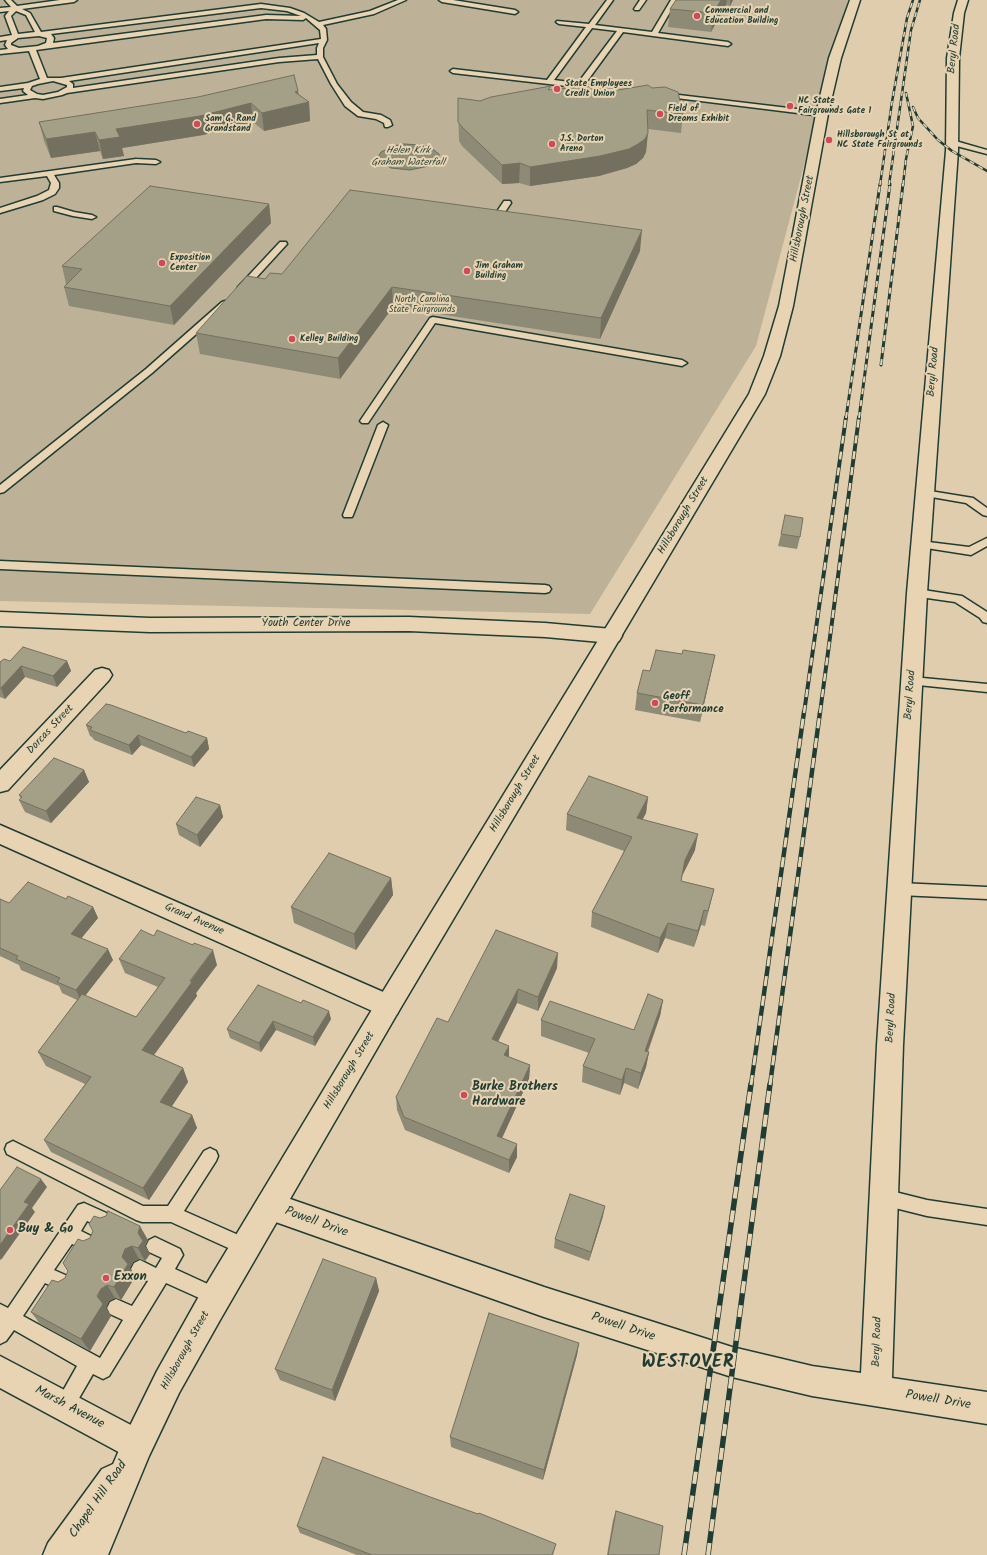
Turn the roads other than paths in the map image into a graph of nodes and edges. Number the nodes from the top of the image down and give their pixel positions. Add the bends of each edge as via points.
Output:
1 (8, 0) edge
2 (35, 0) edge
3 (74, 0) edge
4 (402, 0) edge
5 (442, 0) edge
6 (610, 0) edge
7 (643, 0) edge
8 (674, 0) edge
9 (855, 0) edge
10 (964, 0) edge
11 (15, 8) junction
12 (637, 9) dead end
13 (0, 10) edge
14 (515, 12) dead end
15 (312, 19) junction
16 (559, 22) dead end
17 (319, 24) junction
18 (591, 26) junction
19 (621, 30) junction
20 (39, 34) junction
21 (654, 34) junction
22 (16, 36) junction
23 (0, 39) edge
24 (324, 40) junction
25 (728, 44) dead end
26 (45, 46) junction
27 (16, 49) junction
28 (32, 49) junction
29 (0, 52) edge
30 (320, 57) junction
31 (453, 71) dead end
32 (44, 80) junction
33 (61, 80) junction
34 (549, 82) junction
35 (30, 85) junction
36 (580, 86) junction
37 (0, 89) edge
38 (612, 90) edge
39 (67, 91) junction
40 (651, 94) edge
41 (35, 96) junction
42 (0, 101) edge
43 (822, 114) junction
44 (388, 125) dead end
45 (952, 142) junction
46 (987, 152) edge
47 (156, 162) dead end
48 (50, 172) junction
49 (0, 180) edge
50 (507, 203) dead end
51 (57, 209) dead end
52 (0, 211) edge
53 (498, 216) edge
54 (92, 217) dead end
55 (283, 244) dead end
56 (682, 363) dead end
57 (365, 421) dead end
58 (384, 426) dead end
59 (0, 490) edge
60 (924, 493) junction
61 (987, 514) edge
62 (348, 516) dead end
63 (987, 541) edge
64 (920, 544) junction
65 (0, 564) edge
66 (545, 589) dead end
67 (917, 593) junction
68 (0, 619) edge
69 (987, 619) edge
70 (612, 636) junction
71 (102, 675) dead end
72 (912, 681) junction
73 (987, 688) edge
74 (0, 784) edge
75 (0, 834) edge
76 (899, 888) junction
77 (987, 893) edge
78 (388, 1006) junction
79 (13, 1149) dead end
80 (210, 1156) dead end
81 (884, 1197) junction
82 (270, 1206) junction
83 (172, 1214) junction
84 (987, 1217) edge
85 (107, 1222) edge
86 (69, 1234) junction
87 (91, 1245) edge
88 (155, 1246) dead end
89 (246, 1247) junction
90 (140, 1269) dead end
91 (42, 1273) junction
92 (162, 1276) junction
93 (66, 1284) edge
94 (216, 1296) junction
95 (116, 1308) dead end
96 (5, 1317) edge
97 (136, 1317) junction
98 (0, 1335) edge
99 (90, 1363) junction
100 (0, 1371) edge
101 (876, 1391) junction
102 (64, 1405) junction
103 (987, 1408) edge
104 (137, 1445) junction
105 (60, 1555) edge
106 (91, 1555) edge

1 - 11 lane
2 - 11 lane
3 - 11 lane
4 - 17 lane via 372,13
5 - 14 lane
6 - 18 lane
7 - 12 lane
8 - 21 lane
9 - 43 street, Hillsborough Street via 835,58
10 - 45 street, Beryl Road via 959,13 953,58
11 - 13 lane
11 - 20 lane via 28,14
11 - 22 lane via 8,16
15 - 17 lane
15 - 20 lane via 288,9 261,6
15 - 26 lane via 251,18
16 - 18 lane
17 - 24 lane via 323,29
18 - 19 lane
18 - 34 lane
19 - 21 lane
19 - 36 lane
20 - 22 lane
20 - 26 lane via 51,38
21 - 25 lane
22 - 23 lane
22 - 27 lane via 8,42 11,48
24 - 30 lane via 320,48
24 - 33 lane
26 - 28 lane
27 - 28 lane
27 - 29 lane
28 - 32 lane
30 - 39 lane via 279,60
30 - 44 lane via 345,100 361,114 378,117
31 - 34 lane
32 - 33 lane
32 - 35 lane
33 - 39 lane via 70,84
34 - 36 lane
35 - 37 lane
35 - 41 lane via 26,91
36 - 38 lane
39 - 41 lane via 52,96
40 - 43 lane
41 - 42 lane
43 - 70 street, Hillsborough Street via 786,306 772,356 757,394
45 - 46 lane
45 - 60 street, Beryl Road
47 - 48 lane via 136,160
48 - 49 lane
48 - 52 lane via 55,188 52,192
50 - 53 lane
51 - 54 lane
55 - 59 lane via 238,292 149,370
56 - 57 lane via 433,320
58 - 62 lane
60 - 61 lane via 969,500
60 - 64 street, Beryl Road
63 - 64 lane via 971,550
64 - 67 street, Beryl Road
65 - 66 lane
67 - 69 lane via 958,599
67 - 72 street, Beryl Road
68 - 70 street, Youth Center Drive via 150,625 409,624 545,630
70 - 78 street, Hillsborough Street
71 - 74 street, Dorcas Street
72 - 73 lane
72 - 76 street, Beryl Road
75 - 78 street, Grand Avenue
76 - 77 lane
76 - 81 street, Beryl Road
78 - 82 street, Hillsborough Street
79 - 83 lane via 142,1214
80 - 83 lane
81 - 84 lane via 927,1208
81 - 101 street, Beryl Road
82 - 89 street, Hillsborough Street
82 - 101 street, Powell Drive via 421,1260 732,1362 812,1381
83 - 89 lane
85 - 86 lane via 84,1211
86 - 87 lane
86 - 91 lane
88 - 92 lane via 174,1255
89 - 94 street, Hillsborough Street
90 - 92 lane
91 - 93 lane
91 - 96 lane
92 - 94 lane
92 - 97 lane
94 - 104 street, Hillsborough Street via 168,1382
95 - 97 lane
96 - 98 lane
96 - 99 lane
97 - 99 lane via 103,1370
99 - 102 lane
100 - 102 street, Marsh Avenue
101 - 103 street, Powell Drive
102 - 104 street, Marsh Avenue
104 - 105 street, Chapel Hill Road
104 - 106 street, Hillsborough Street

